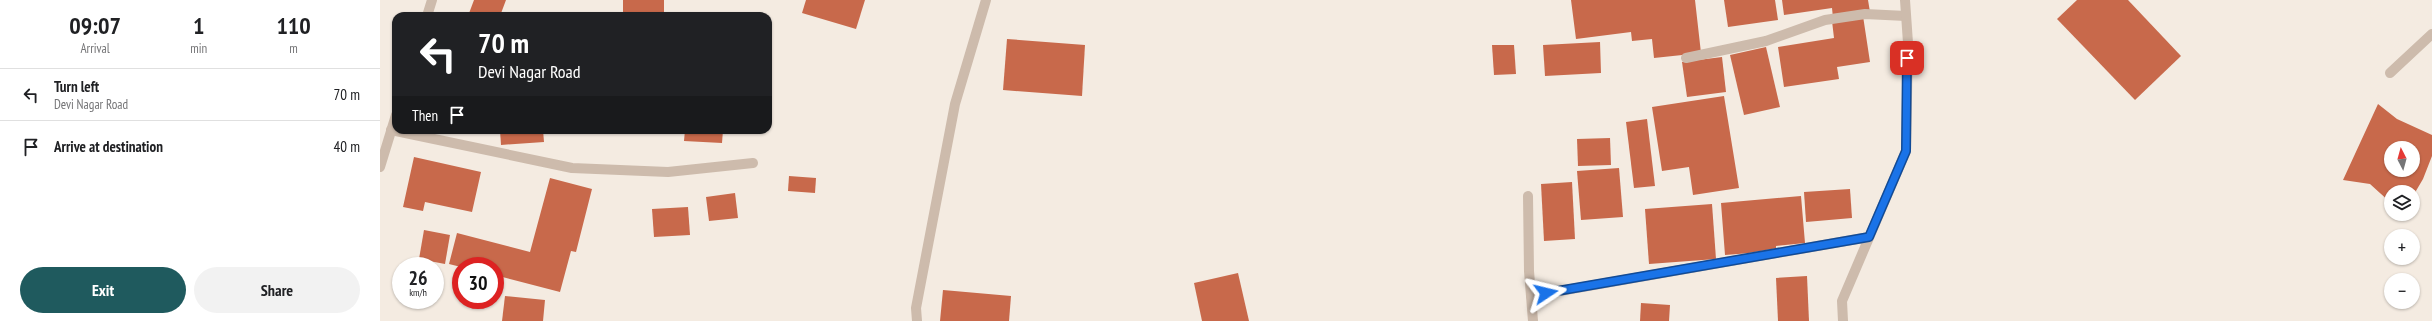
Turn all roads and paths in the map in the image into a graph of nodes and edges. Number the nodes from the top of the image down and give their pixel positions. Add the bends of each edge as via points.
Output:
1 (432, 0) edge
2 (986, 0) edge
3 (1905, 0) edge
4 (428, 12) edge
5 (1906, 16) junction
6 (2432, 34) edge
7 (1686, 58) dead end
8 (2390, 73) dead end
9 (392, 127) edge
10 (391, 130) joint
11 (410, 134) edge
12 (753, 163) dead end
13 (380, 167) edge
14 (1528, 196) dead end
15 (1869, 237) junction
16 (1531, 296) junction
17 (917, 321) edge
18 (1533, 321) edge
19 (1843, 321) edge

1 - 4 street
2 - 17 street via 956,104 916,308
3 - 5 street
5 - 7 street via 1865,14 1824,20 1766,41
5 - 15 street via 1906,151
6 - 8 street
9 - 10 street
10 - 13 street
11 - 12 street via 572,168 668,172
14 - 16 street
15 - 16 street
15 - 19 street via 1842,301
16 - 18 street

